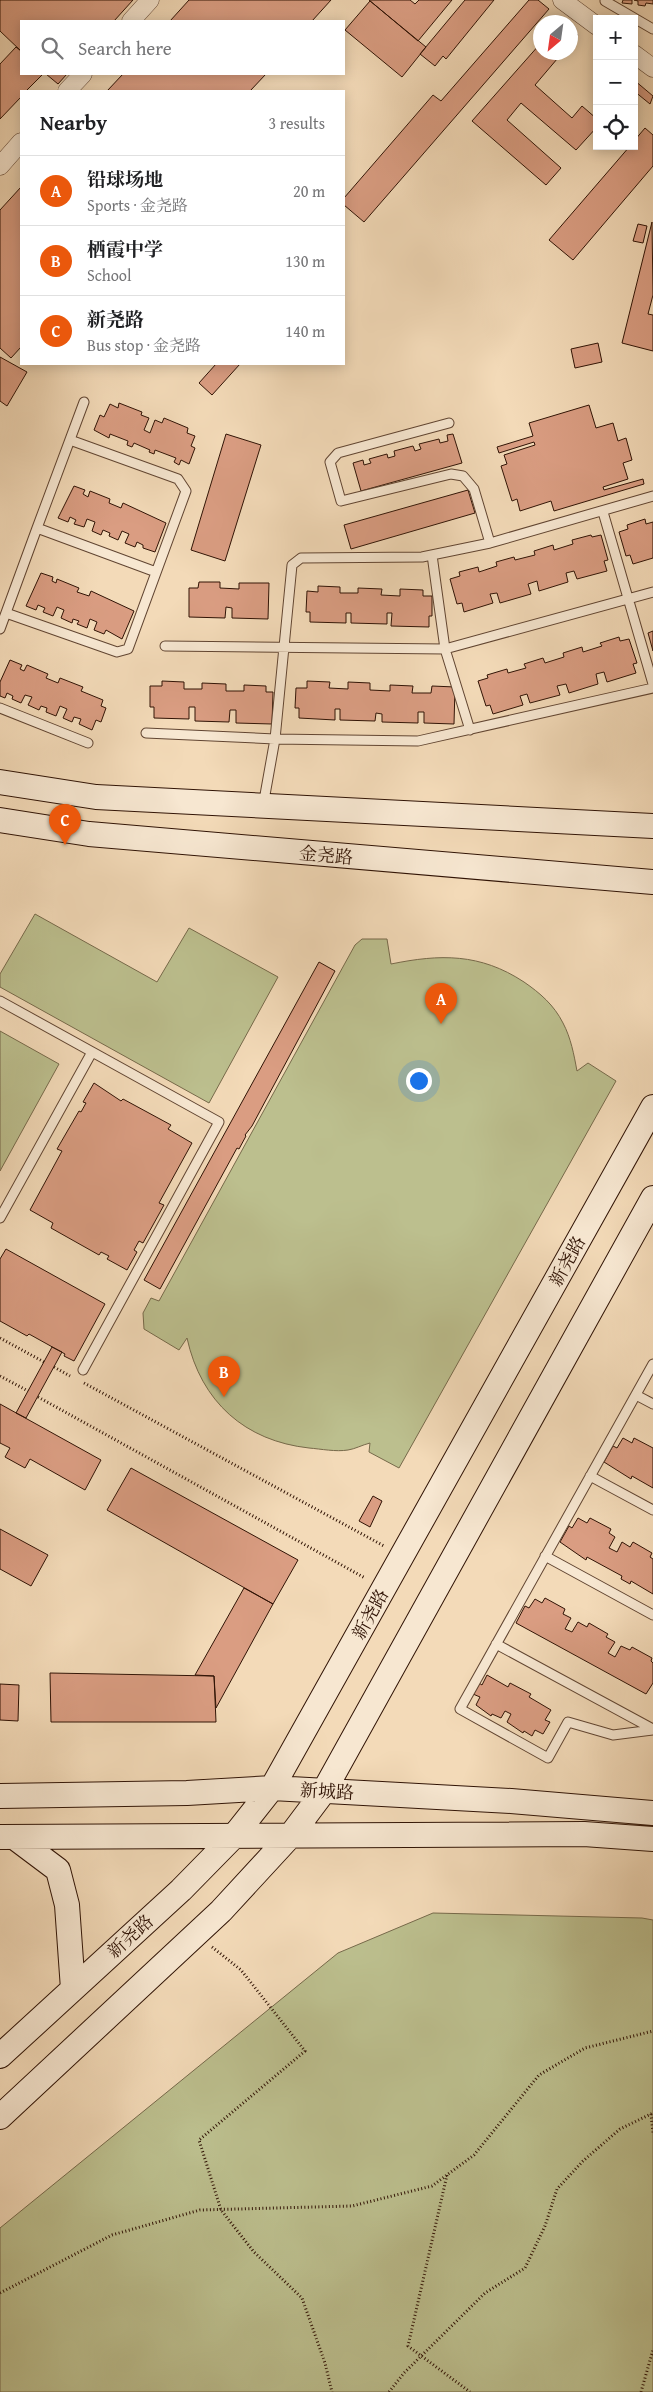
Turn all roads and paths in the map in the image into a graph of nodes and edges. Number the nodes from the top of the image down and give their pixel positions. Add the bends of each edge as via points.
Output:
1 (150, 0) edge
2 (562, 0) edge
3 (605, 1) dead end
4 (132, 20) edge
5 (593, 23) edge
6 (653, 29) edge
7 (638, 57) edge
8 (653, 68) edge
9 (82, 75) edge
10 (69, 90) edge
11 (20, 143) edge
12 (0, 166) edge
13 (84, 402) dead end
14 (449, 423) dead end
15 (70, 440) junction
16 (653, 496) edge
17 (603, 512) junction
18 (37, 528) junction
19 (490, 543) junction
20 (432, 555) junction
21 (156, 572) junction
22 (653, 592) edge
23 (628, 599) junction
24 (6, 613) junction
25 (0, 629) edge
26 (165, 646) dead end
27 (284, 646) junction
28 (445, 649) junction
29 (653, 686) edge
30 (0, 708) edge
31 (470, 730) junction
32 (146, 733) dead end
33 (275, 739) junction
34 (88, 743) dead end
35 (0, 782) edge
36 (263, 806) junction
37 (0, 820) edge
38 (653, 826) edge
39 (653, 882) edge
40 (0, 1001) edge
41 (92, 1052) junction
42 (653, 1107) edge
43 (653, 1198) edge
44 (0, 1218) edge
45 (0, 1338) edge
46 (44, 1362) dead end
47 (653, 1364) edge
48 (54, 1367) dead end
49 (83, 1370) dead end
50 (0, 1376) edge
51 (72, 1376) dead end
52 (80, 1381) dead end
53 (28, 1391) dead end
54 (636, 1395) junction
55 (38, 1397) dead end
56 (653, 1404) edge
57 (590, 1476) junction
58 (653, 1510) edge
59 (403, 1556) junction
60 (545, 1556) junction
61 (384, 1588) junction
62 (653, 1615) edge
63 (496, 1644) junction
64 (653, 1730) edge
65 (272, 1788) junction
66 (324, 1791) junction
67 (0, 1796) edge
68 (653, 1813) edge
69 (234, 1836) junction
70 (291, 1836) junction
71 (7, 1837) edge
72 (653, 1839) edge
73 (196, 1934) junction
74 (73, 1989) junction
75 (653, 2031) edge
76 (0, 2056) edge
77 (652, 2114) edge
78 (0, 2117) edge
79 (653, 2133) edge
80 (448, 2174) junction
81 (221, 2210) junction
82 (0, 2293) edge
83 (653, 2350) edge
84 (422, 2355) junction
85 (332, 2392) edge
86 (389, 2392) edge
87 (470, 2392) edge
88 (641, 2392) edge

1 - 4 street
2 - 5 street
3 - 6 lane
7 - 8 street
9 - 10 street
11 - 12 street
13 - 15 lane
14 - 19 lane via 338,453 330,462 341,500 451,474 463,476 474,489
15 - 18 lane
15 - 21 lane via 178,479 186,491
16 - 17 lane
17 - 19 lane
17 - 23 lane
18 - 21 lane
18 - 24 lane
19 - 20 lane
20 - 27 lane via 301,558 292,565
20 - 28 lane
21 - 24 lane via 128,649 118,652
22 - 23 lane
23 - 28 lane
23 - 29 lane
24 - 25 lane
26 - 27 lane
27 - 28 lane
27 - 33 lane
28 - 31 lane
29 - 31 lane
30 - 34 lane
31 - 33 lane via 418,741
32 - 33 lane
33 - 36 lane
35 - 36 main road via 96,798
36 - 38 main road
37 - 39 main road, 金尧路 via 89,834
40 - 41 lane
41 - 44 lane
41 - 49 lane via 219,1122
42 - 59 main road, 新尧路
43 - 66 main road
45 - 46 path
47 - 54 lane
48 - 51 path
50 - 53 path
52 - 59 path
54 - 56 lane
54 - 57 lane
55 - 61 path
57 - 58 lane
57 - 60 lane
59 - 61 main road, 新尧路
60 - 62 lane
60 - 63 lane
61 - 65 main road, 新尧路
63 - 64 lane
63 - 64 lane via 460,1709 548,1758 568,1722 613,1734
65 - 66 main road, 新城路
65 - 67 main road, 新城路
65 - 69 main road, 新尧路
66 - 68 main road, 新城路
66 - 70 main road
69 - 70 main road
69 - 71 main road
69 - 74 main road, 新尧路 via 181,1890
70 - 72 main road via 584,1834
70 - 73 main road
71 - 74 main road via 58,1870 67,1905
73 - 78 main road
73 - 81 path via 241,1970 305,2051 199,2140
74 - 76 main road, 新尧路
75 - 80 path via 585,2048 539,2076 474,2155
77 - 79 path
77 - 84 path via 620,2129 583,2161 558,2189 525,2268 485,2294
80 - 81 path via 432,2186 352,2206
80 - 84 path via 408,2346
81 - 82 path via 200,2210 112,2235
81 - 85 path via 254,2252 302,2298
83 - 88 path
84 - 86 path
84 - 87 path

